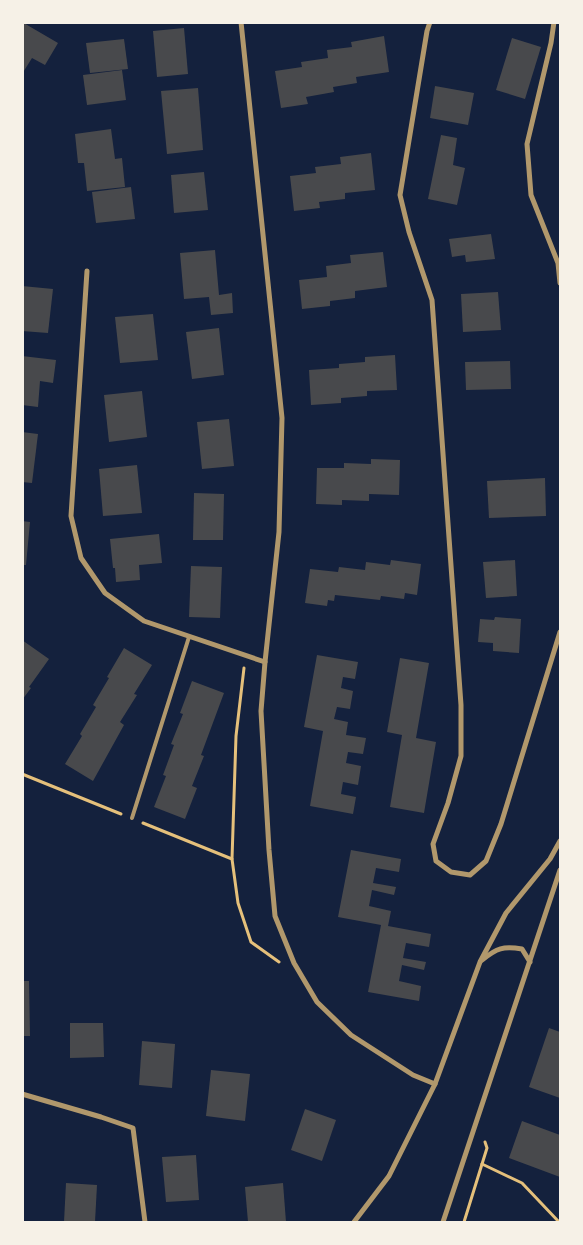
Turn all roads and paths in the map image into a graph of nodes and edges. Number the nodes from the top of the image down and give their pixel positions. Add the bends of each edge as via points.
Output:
1 (241, 22) edge
2 (430, 22) edge
3 (554, 22) edge
4 (87, 271) dead end
5 (560, 283) edge
6 (560, 632) edge
7 (189, 636) junction
8 (246, 656) junction
9 (264, 662) junction
10 (22, 774) edge
11 (132, 818) junction
12 (560, 841) edge
13 (232, 859) junction
14 (560, 870) edge
15 (480, 962) junction
16 (530, 962) junction
17 (281, 964) dead end
18 (435, 1084) junction
19 (22, 1094) edge
20 (477, 1121) junction
21 (482, 1164) junction
22 (145, 1222) edge
23 (354, 1222) edge
24 (443, 1222) edge
25 (464, 1222) edge
26 (560, 1222) edge

1 - 9 street via 282,418 279,532
2 - 6 street via 400,195 432,300 461,705 461,756 433,844 436,861 451,872 470,875 486,861 494,845
3 - 5 street via 527,144 531,195 558,263
4 - 7 street via 71,516 81,558 105,593 144,621
7 - 8 street
7 - 11 lane
8 - 9 street
8 - 13 path via 236,736
9 - 18 street via 261,711 275,916 294,963 316,1002 351,1035 414,1075
10 - 11 path
11 - 13 path
12 - 15 street via 550,859 506,913
13 - 17 path via 238,904 251,942
14 - 16 street
15 - 16 street via 493,951 506,946 522,949
15 - 18 street
16 - 20 street
18 - 23 street via 389,1176
19 - 22 street via 133,1128
20 - 21 path via 487,1148
20 - 24 street
21 - 25 path
21 - 26 path via 522,1183

